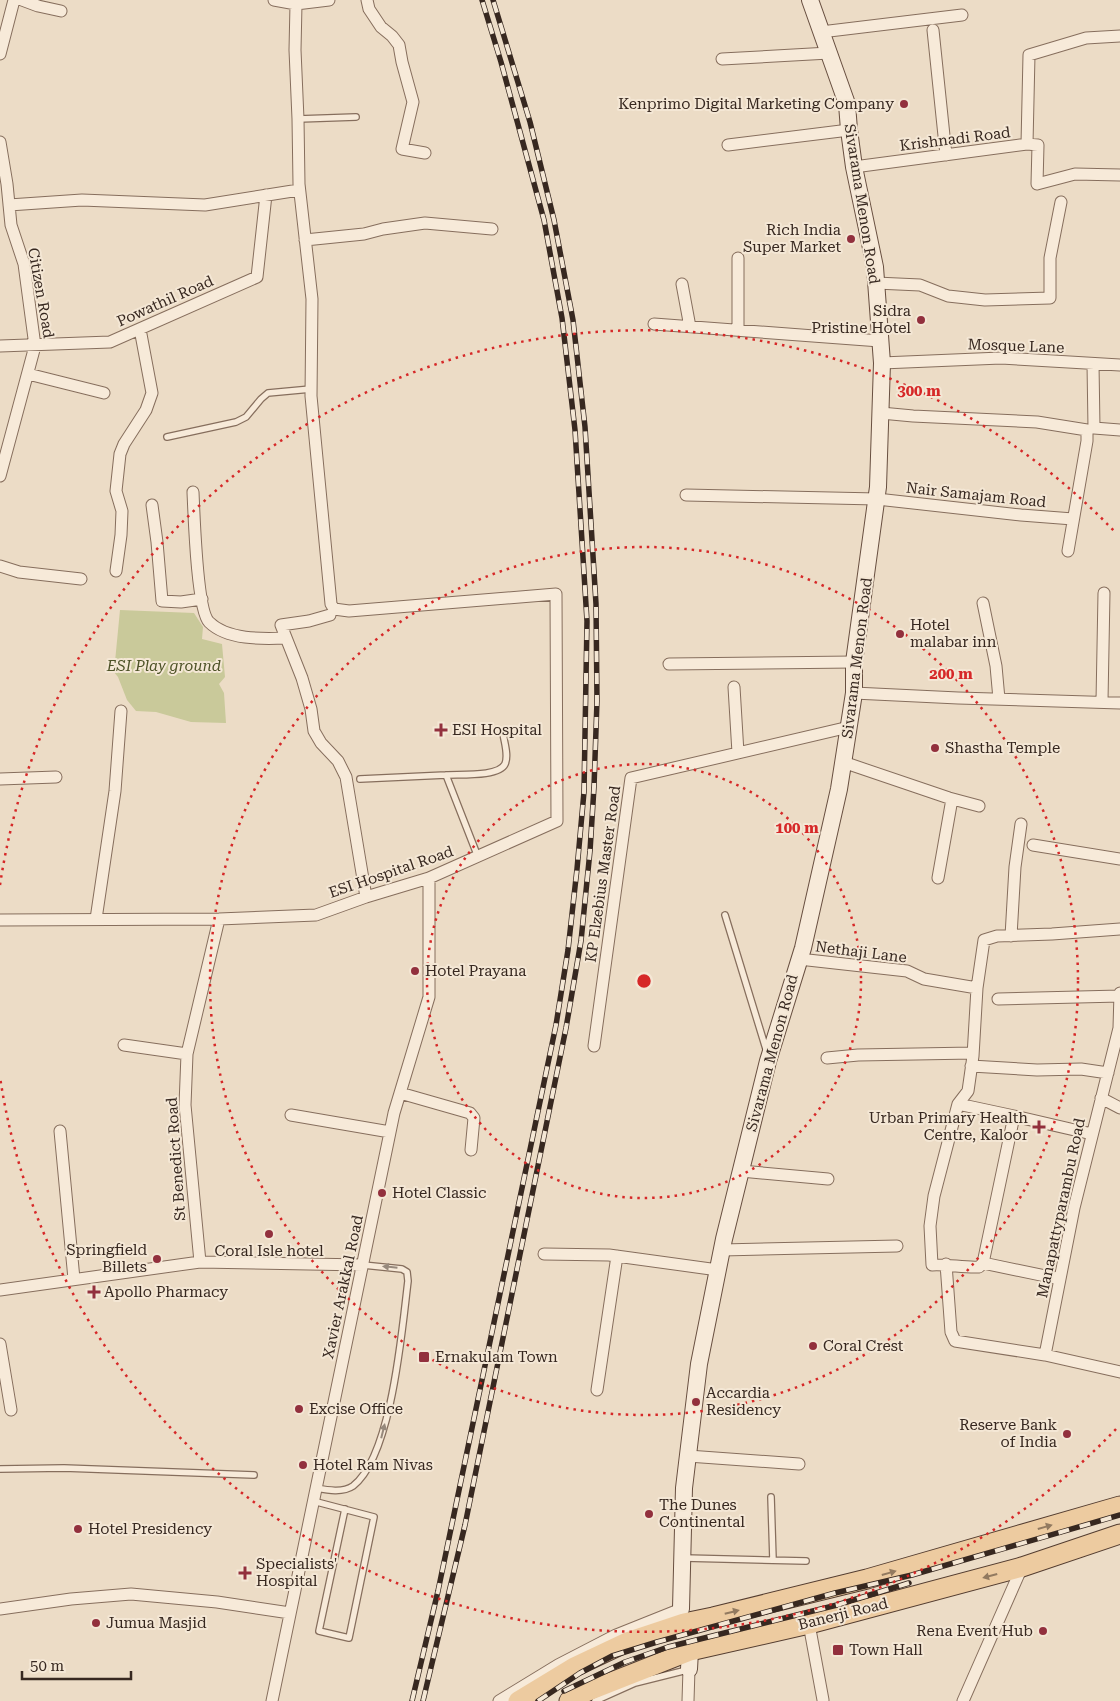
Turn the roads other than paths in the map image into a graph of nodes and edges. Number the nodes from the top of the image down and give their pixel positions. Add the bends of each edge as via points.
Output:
1 (14, 0) edge
2 (22, 0) edge
3 (329, 0) edge
4 (367, 0) edge
5 (810, 0) edge
6 (285, 1) edge
7 (61, 11) dead end
8 (962, 15) dead end
9 (933, 30) dead end
10 (822, 32) junction
11 (1120, 36) edge
12 (829, 53) junction
13 (0, 54) edge
14 (722, 59) dead end
15 (356, 117) dead end
16 (298, 119) junction
17 (849, 130) junction
18 (0, 142) edge
19 (1027, 144) junction
20 (728, 145) dead end
21 (425, 153) dead end
22 (946, 155) junction
23 (854, 167) junction
24 (1120, 175) edge
25 (299, 190) junction
26 (266, 195) junction
27 (1061, 202) dead end
28 (9, 205) junction
29 (6, 225) edge
30 (492, 229) dead end
31 (306, 240) junction
32 (738, 258) dead end
33 (876, 283) junction
34 (682, 284) dead end
35 (654, 324) dead end
36 (690, 327) junction
37 (140, 329) junction
38 (738, 330) junction
39 (880, 341) junction
40 (0, 346) edge
41 (35, 346) junction
42 (882, 363) junction
43 (1093, 364) junction
44 (1120, 365) edge
45 (28, 374) junction
46 (311, 389) junction
47 (104, 393) dead end
48 (881, 413) junction
49 (1120, 430) edge
50 (167, 438) dead end
51 (0, 476) edge
52 (193, 492) dead end
53 (686, 495) dead end
54 (877, 499) junction
55 (152, 505) dead end
56 (1073, 519) junction
57 (1068, 551) dead end
58 (0, 566) edge
59 (116, 570) dead end
60 (81, 578) dead end
61 (1104, 593) dead end
62 (202, 600) junction
63 (983, 603) dead end
64 (330, 615) dead end
65 (286, 638) junction
66 (854, 662) junction
67 (669, 664) dead end
68 (734, 687) dead end
69 (854, 693) junction
70 (999, 699) junction
71 (1102, 701) junction
72 (1120, 703) edge
73 (121, 711) dead end
74 (849, 727) junction
75 (503, 733) dead end
76 (738, 753) junction
77 (843, 762) junction
78 (446, 775) junction
79 (56, 777) dead end
80 (0, 779) edge
81 (360, 779) dead end
82 (952, 799) junction
83 (979, 806) dead end
84 (1021, 824) dead end
85 (1033, 845) dead end
86 (478, 857) junction
87 (1120, 859) edge
88 (429, 878) junction
89 (938, 878) dead end
90 (366, 897) junction
91 (725, 915) dead end
92 (96, 919) junction
93 (219, 919) junction
94 (0, 920) edge
95 (1120, 929) edge
96 (1012, 936) junction
97 (799, 959) junction
98 (977, 988) junction
99 (1120, 994) edge
100 (998, 999) dead end
101 (124, 1045) dead end
102 (594, 1046) dead end
103 (973, 1053) junction
104 (187, 1054) junction
105 (769, 1058) junction
106 (827, 1058) dead end
107 (972, 1066) junction
108 (1108, 1073) junction
109 (400, 1093) junction
110 (1101, 1098) junction
111 (958, 1104) junction
112 (1120, 1108) edge
113 (292, 1115) dead end
114 (1014, 1116) junction
115 (60, 1131) dead end
116 (390, 1132) junction
117 (1092, 1134) junction
118 (471, 1150) dead end
119 (741, 1171) junction
120 (828, 1180) dead end
121 (897, 1246) dead end
122 (722, 1250) junction
123 (544, 1254) dead end
124 (617, 1256) junction
125 (200, 1262) junction
126 (983, 1263) junction
127 (946, 1264) junction
128 (363, 1265) junction
129 (718, 1270) junction
130 (74, 1279) junction
131 (1060, 1279) junction
132 (0, 1290) edge
133 (0, 1344) edge
134 (1045, 1355) junction
135 (1120, 1372) edge
136 (596, 1390) dead end
137 (11, 1410) dead end
138 (688, 1456) junction
139 (799, 1464) dead end
140 (0, 1469) edge
141 (254, 1474) dead end
142 (316, 1488) junction
143 (771, 1498) dead end
144 (313, 1501) junction
145 (1120, 1506) edge
146 (346, 1509) junction
147 (1120, 1534) edge
148 (682, 1558) junction
149 (773, 1560) junction
150 (806, 1561) dead end
151 (1022, 1568) junction
152 (0, 1609) edge
153 (290, 1613) junction
154 (682, 1616) junction
155 (808, 1624) junction
156 (689, 1660) junction
157 (823, 1700) dead end
158 (966, 1700) edge
159 (272, 1701) edge
160 (499, 1701) edge
161 (518, 1701) edge
162 (569, 1701) edge
163 (595, 1701) edge
164 (688, 1701) edge

1 - 13 street
2 - 7 street
3 - 6 street
4 - 21 street via 380,27 399,45 413,102 402,149
5 - 10 street, Sivarama Menon Road
6 - 16 street via 295,50
8 - 10 street
9 - 22 street
10 - 12 street, Sivarama Menon Road
11 - 19 street, Krishnadi Road via 1086,38 1029,55
12 - 14 street
12 - 17 street, Sivarama Menon Road via 847,104
15 - 16 lane
16 - 25 street
17 - 20 street
17 - 23 street, Sivarama Menon Road
18 - 28 street, Citizen Road
19 - 22 street, Krishnadi Road
19 - 24 street via 1038,145 1037,184 1075,174
22 - 23 street, Krishnadi Road
23 - 33 street, Sivarama Menon Road
25 - 26 street
25 - 31 street
26 - 28 street via 206,206 82,200
26 - 37 street, Powathil Road via 258,277
27 - 33 street via 1050,258 1050,298 985,300 948,296 920,285
28 - 29 street, Citizen Road
29 - 41 street, Citizen Road via 24,264
30 - 31 street via 426,223
31 - 46 street via 312,299
32 - 38 street
33 - 39 street, Sivarama Menon Road
34 - 36 street
35 - 36 street
36 - 38 street
37 - 41 street, Powathil Road via 110,342
37 - 59 street via 152,393 146,410 120,454 116,491 122,511
38 - 39 street
39 - 42 street, Sivarama Menon Road
40 - 41 street, Powathil Road
41 - 45 street, Citizen Road
42 - 43 street, Mosque Lane via 1002,358
42 - 48 street, Sivarama Menon Road
43 - 44 street, Mosque Lane
43 - 49 street via 1094,428
45 - 47 street
45 - 51 street, Citizen Road
46 - 50 lane via 268,394 246,417 236,422
46 - 86 street, ESI Hospital Road via 334,609 349,611 556,594 556,821
48 - 54 street, Sivarama Menon Road
48 - 56 street via 1037,422 1087,430
52 - 62 street
53 - 54 street
54 - 56 street, Nair Samajam Road
54 - 66 street, Sivarama Menon Road
55 - 62 street via 162,601
56 - 57 street
58 - 60 street via 19,572
61 - 71 street
62 - 65 street via 207,620 218,630 249,637
63 - 70 street
64 - 65 street via 281,625
65 - 90 street via 302,678 314,731 338,761 346,777
66 - 67 street
66 - 69 street, Sivarama Menon Road
68 - 76 street
69 - 70 street
69 - 74 street, Sivarama Menon Road
70 - 71 street
71 - 72 street
73 - 92 street via 115,791
74 - 76 street, KP Elzebius Master Road
74 - 77 street, Sivarama Menon Road
75 - 78 lane via 506,758 501,769
76 - 102 street, KP Elzebius Master Road via 631,778
77 - 82 street
77 - 97 street, Sivarama Menon Road
78 - 81 lane
78 - 86 lane
79 - 80 street
82 - 83 street
82 - 89 street
84 - 96 street
85 - 87 street
86 - 88 street, ESI Hospital Road
88 - 90 street, ESI Hospital Road
88 - 109 street, Xavier Arakkal Road via 429,997
90 - 93 street, ESI Hospital Road via 316,915
91 - 105 lane
92 - 93 street, ESI Hospital Road
92 - 94 street, ESI Hospital Road
93 - 104 street, St Benedict Road
95 - 96 street
96 - 98 street via 984,940
97 - 98 street, Nethaji Lane via 907,971 924,979
97 - 105 street, Sivarama Menon Road
98 - 103 street
99 - 100 street
99 - 108 street, Manapattyparambu Road via 1119,1028
101 - 104 street
103 - 106 street
103 - 107 street
104 - 125 street, St Benedict Road via 186,1105
105 - 119 street, Sivarama Menon Road
107 - 108 street via 1081,1069
107 - 111 street via 968,1090
108 - 110 street, Manapattyparambu Road
109 - 116 street, Xavier Arakkal Road
109 - 118 street via 470,1113 474,1118
110 - 112 street
110 - 117 street, Manapattyparambu Road
111 - 114 street
111 - 127 street via 934,1196 930,1226 932,1265
113 - 116 street
114 - 117 street
114 - 126 street
115 - 130 street
116 - 128 street, Xavier Arakkal Road
117 - 131 street, Manapattyparambu Road
119 - 120 street
119 - 122 street, Sivarama Menon Road
121 - 122 street
122 - 129 street, Sivarama Menon Road
123 - 124 street
124 - 129 street
124 - 136 street
125 - 128 street
125 - 130 street
126 - 127 street via 973,1268
126 - 131 street
127 - 134 street via 951,1332 956,1341
128 - 142 street, Xavier Arakkal Road
142 -> 128 lane via 334,1491 352,1487 365,1474 381,1440 397,1374 407,1272 402,1268
129 - 138 street, Sivarama Menon Road via 699,1364
130 - 132 street
131 - 134 street, Manapattyparambu Road
133 - 137 street
134 - 135 street
138 - 139 street
138 - 148 street, Sivarama Menon Road
140 - 141 lane
142 - 144 street, Xavier Arakkal Road
143 - 149 lane
144 - 146 lane
144 - 153 street, Xavier Arakkal Road
154 -> 145 main road, Banerji Road via 713,1617 867,1579
146 - 146 lane via 319,1631 349,1638 374,1516
147 - 151 main road, Banerji Road
148 - 149 lane
148 - 154 street, Sivarama Menon Road
149 - 150 lane
151 -> 155 main road, Banerji Road
151 - 158 street
152 - 153 street via 131,1594
153 - 159 street, Xavier Arakkal Road
154 - 160 street, Banerji Road via 616,1635
154 - 161 main road, Banerji Road via 574,1667
155 - 156 main road, Banerji Road
155 - 157 street
156 - 162 main road, Banerji Road via 586,1692
156 - 163 lane
156 - 164 street

